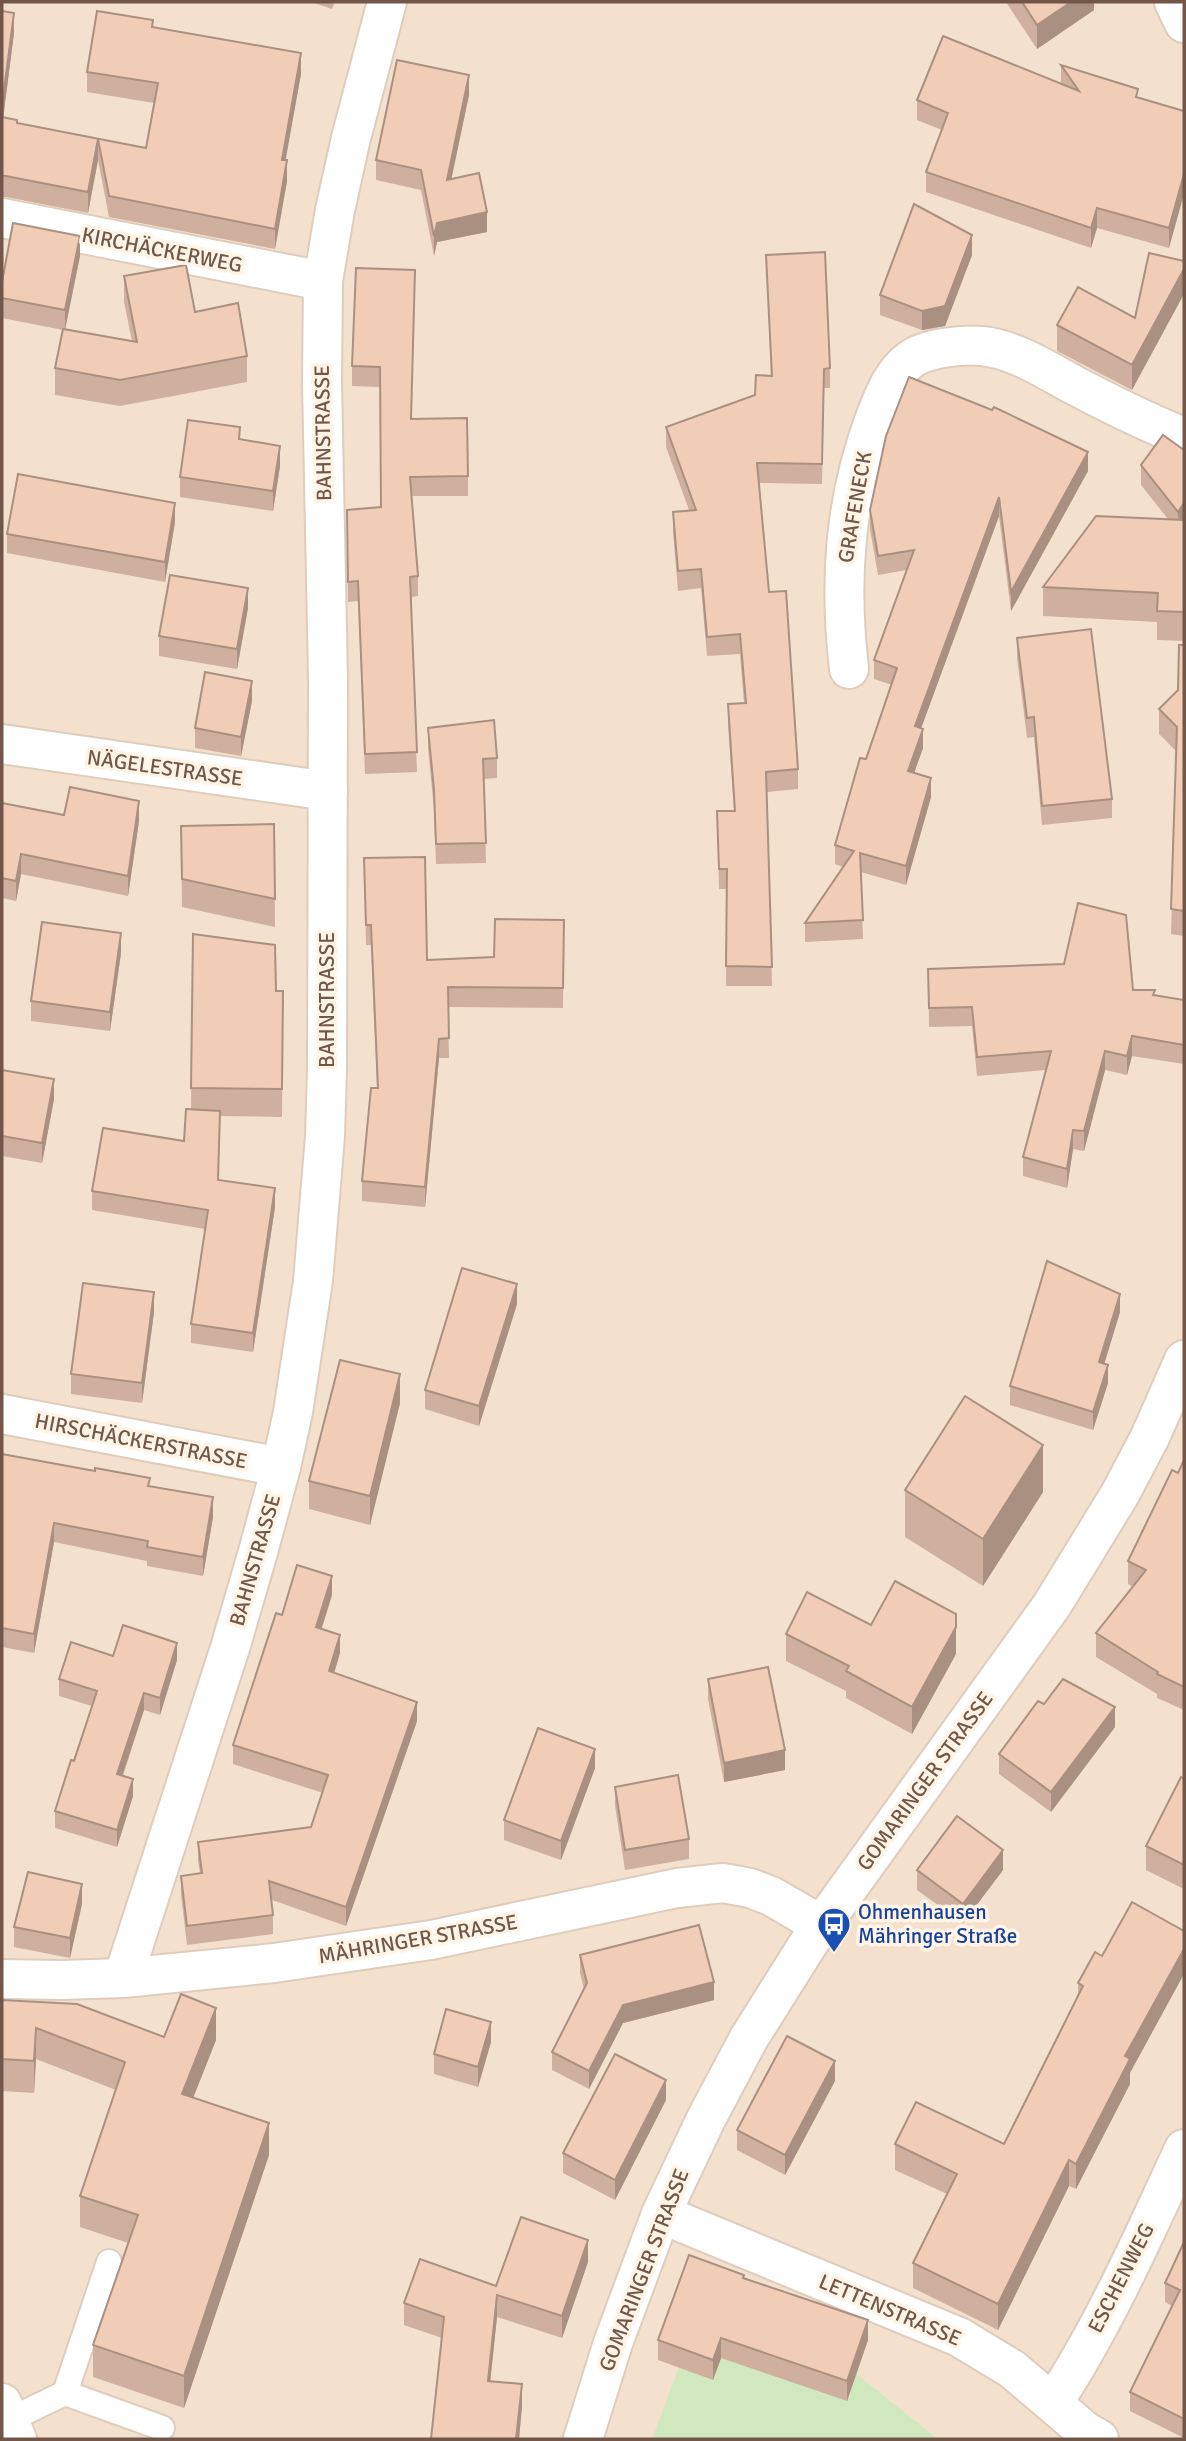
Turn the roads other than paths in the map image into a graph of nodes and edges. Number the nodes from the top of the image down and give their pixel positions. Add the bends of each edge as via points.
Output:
1 (387, 2) edge
2 (1174, 2) edge
3 (1184, 23) edge
4 (2, 218) edge
5 (323, 281) junction
6 (1184, 437) edge
7 (849, 669) dead end
8 (2, 744) edge
9 (328, 791) junction
10 (1184, 1360) edge
11 (2, 1414) edge
12 (281, 1467) junction
13 (821, 1925) junction
14 (122, 1978) junction
15 (2, 1979) edge
16 (1184, 2149) edge
17 (661, 2214) junction
18 (109, 2262) dead end
19 (65, 2393) junction
20 (1053, 2403) junction
21 (9, 2421) edge
22 (163, 2428) dead end
23 (583, 2439) edge
24 (1099, 2439) edge

1 - 5 street, BAHNSTRASSE via 351,138
2 - 3 street
4 - 5 street, KIRCHÄCKERWEG
5 - 9 street, BAHNSTRASSE
6 - 7 street, GRAFENECK via 1001,350 964,345 911,359 892,379 882,401 852,495 843,575
8 - 9 street, NÄGELESTRASSE
9 - 12 street, BAHNSTRASSE via 325,1136 313,1281
10 - 13 street, GOMARINGER STRASSE via 1150,1437 1065,1584
11 - 12 street, HIRSCHÄCKERSTRASSE
12 - 14 street, BAHNSTRASSE via 230,1648
13 - 14 street, MÄHRINGER STRASSE via 771,1896 723,1883 677,1888 419,1942
13 - 17 street, GOMARINGER STRASSE via 748,2038
14 - 15 street, MÄHRINGER STRASSE
16 - 20 street, ESCHENWEG via 1118,2286
17 - 20 street, LETTENSTRASSE via 959,2337 1012,2369
17 - 23 street, GOMARINGER STRASSE
18 - 19 lane
19 - 21 lane
19 - 22 lane
20 - 24 street, LETTENSTRASSE

